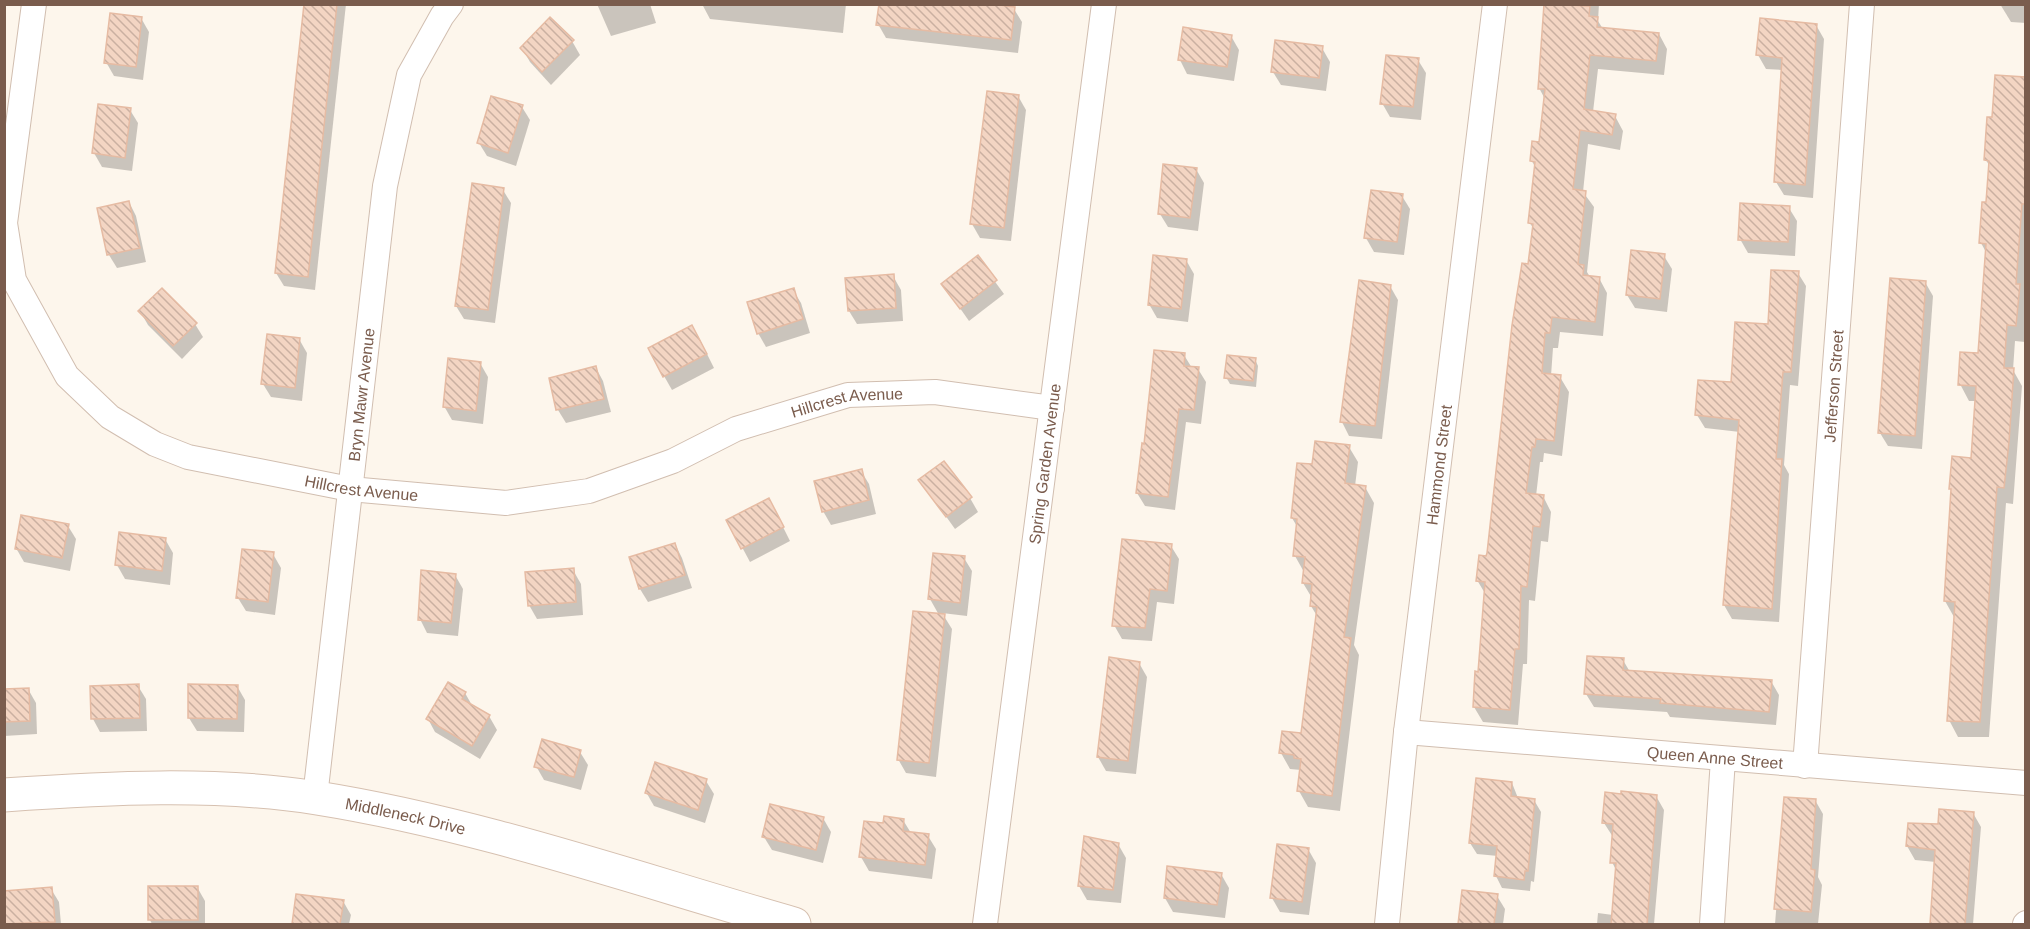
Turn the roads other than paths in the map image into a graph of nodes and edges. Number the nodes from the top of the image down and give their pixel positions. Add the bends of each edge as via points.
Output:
1 (34, 4) edge
2 (451, 4) edge
3 (1104, 4) edge
4 (1495, 4) edge
5 (1862, 4) edge
6 (1052, 408) junction
7 (350, 489) junction
8 (1406, 732) junction
9 (1723, 759) junction
10 (1805, 766) junction
11 (2025, 783) edge
12 (4, 795) edge
13 (315, 797) junction
14 (794, 924) edge
15 (985, 924) edge
16 (1387, 924) edge
17 (1712, 924) edge

1 - 7 street, Hillcrest Avenue via 5,223 14,280 67,376 110,417 156,444 188,457
2 - 7 street, Bryn Mawr Avenue via 409,75 386,186
3 - 6 street, Spring Garden Avenue
4 - 8 street, Hammond Street
5 - 10 street, Jefferson Street
6 - 7 street, Hillcrest Avenue via 935,392 848,395 736,429 673,461 589,491 555,498 506,503
6 - 15 street, Spring Garden Avenue
7 - 13 street, Bryn Mawr Avenue
8 - 9 street, Queen Anne Street
8 - 16 street, Hammond Street
9 - 10 street, Queen Anne Street
9 - 17 street
10 - 11 street, Queen Anne Street
12 - 13 street, Middleneck Drive via 140,788
13 - 14 street, Middleneck Drive via 474,831

